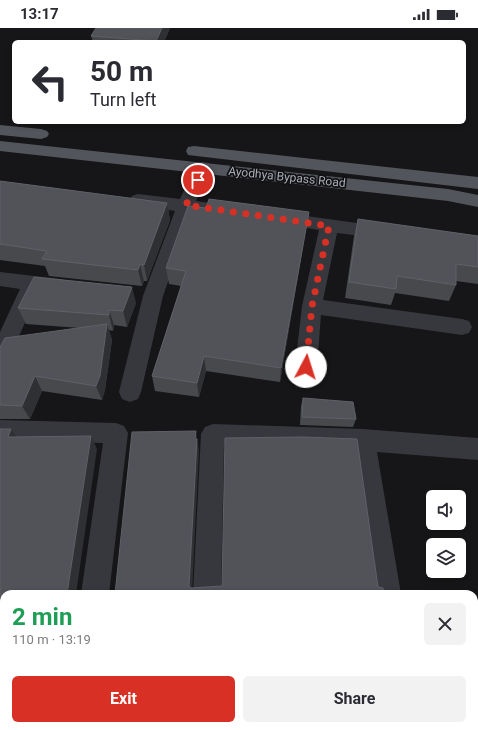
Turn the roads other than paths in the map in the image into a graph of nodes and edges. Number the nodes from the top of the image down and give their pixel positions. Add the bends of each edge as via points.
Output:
1 (0, 130) edge
2 (58, 136) dead end
3 (0, 146) edge
4 (175, 149) dead end
5 (203, 167) junction
6 (478, 183) edge
7 (124, 199) edge
8 (478, 201) edge
9 (186, 205) junction
10 (329, 226) junction
11 (400, 235) edge
12 (0, 279) edge
13 (33, 283) junction
14 (78, 288) edge
15 (312, 306) junction
16 (462, 327) dead end
17 (1, 349) edge
18 (306, 367) dead end
19 (130, 392) dead end
20 (0, 430) edge
21 (362, 440) junction
22 (478, 449) edge
23 (96, 590) edge
24 (207, 590) edge
25 (387, 590) edge

1 - 2 main road
3 - 5 main road, Ayodhya Bypass Road
4 - 6 main road, Ayodhya Bypass Road
5 - 8 main road, Ayodhya Bypass Road via 448,195
5 - 9 street
7 - 9 street
9 - 10 street
9 - 19 street via 146,296
10 - 11 street
10 - 15 street
12 - 13 street
13 - 14 street
13 - 17 street
15 - 16 street
15 - 18 street
20 - 23 street via 116,433
21 - 22 street
21 - 24 street via 213,434
21 - 25 street

